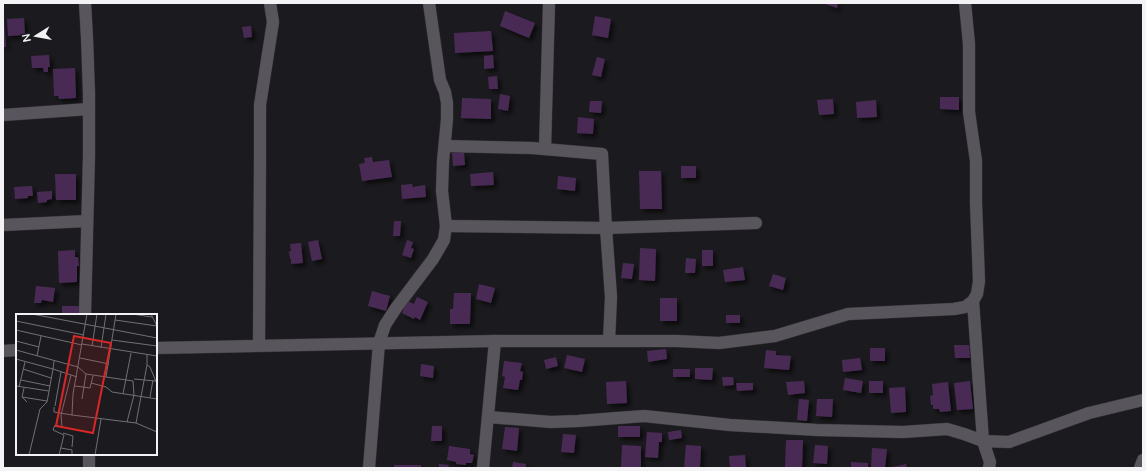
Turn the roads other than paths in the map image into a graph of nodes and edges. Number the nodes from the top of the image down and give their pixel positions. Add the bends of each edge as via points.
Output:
1 (84, 3) edge
2 (270, 3) edge
3 (429, 3) edge
4 (549, 3) edge
5 (965, 3) edge
6 (89, 109) junction
7 (3, 115) edge
8 (445, 146) junction
9 (545, 149) junction
10 (87, 220) junction
11 (756, 223) dead end
12 (3, 225) edge
13 (446, 226) junction
14 (606, 228) junction
15 (972, 301) junction
16 (85, 314) edge
17 (496, 341) junction
18 (609, 341) junction
19 (380, 343) junction
20 (259, 345) junction
21 (157, 348) edge
22 (16, 350) edge
23 (3, 351) edge
24 (1143, 400) edge
25 (488, 418) junction
26 (982, 441) junction
27 (89, 455) edge
28 (1143, 460) edge
29 (89, 468) edge
30 (369, 468) edge
31 (484, 468) edge
32 (989, 468) edge
33 (1140, 468) edge

1 - 6 street
2 - 20 street via 273,22 260,105
3 - 8 street via 440,80 447,103
4 - 9 street
5 - 15 street via 969,44 969,112 976,161 978,281 977,294
6 - 7 street
6 - 10 street
8 - 9 street
8 - 13 street via 442,191
9 - 14 street via 602,154
10 - 12 street
10 - 16 street
11 - 14 street
13 - 14 street
13 - 19 street via 444,240 385,325
14 - 18 street via 611,296
15 - 18 street via 954,309 848,314 775,336 719,343
15 - 26 street
17 - 18 street
17 - 19 street
17 - 25 street
19 - 20 street
19 - 30 street
20 - 21 street
22 - 23 street
24 - 26 street via 1089,413 1009,442
25 - 26 street via 551,422 644,416 730,425 818,430 904,432 948,429
25 - 31 street
26 - 32 street via 990,462
27 - 29 street
28 - 33 street

